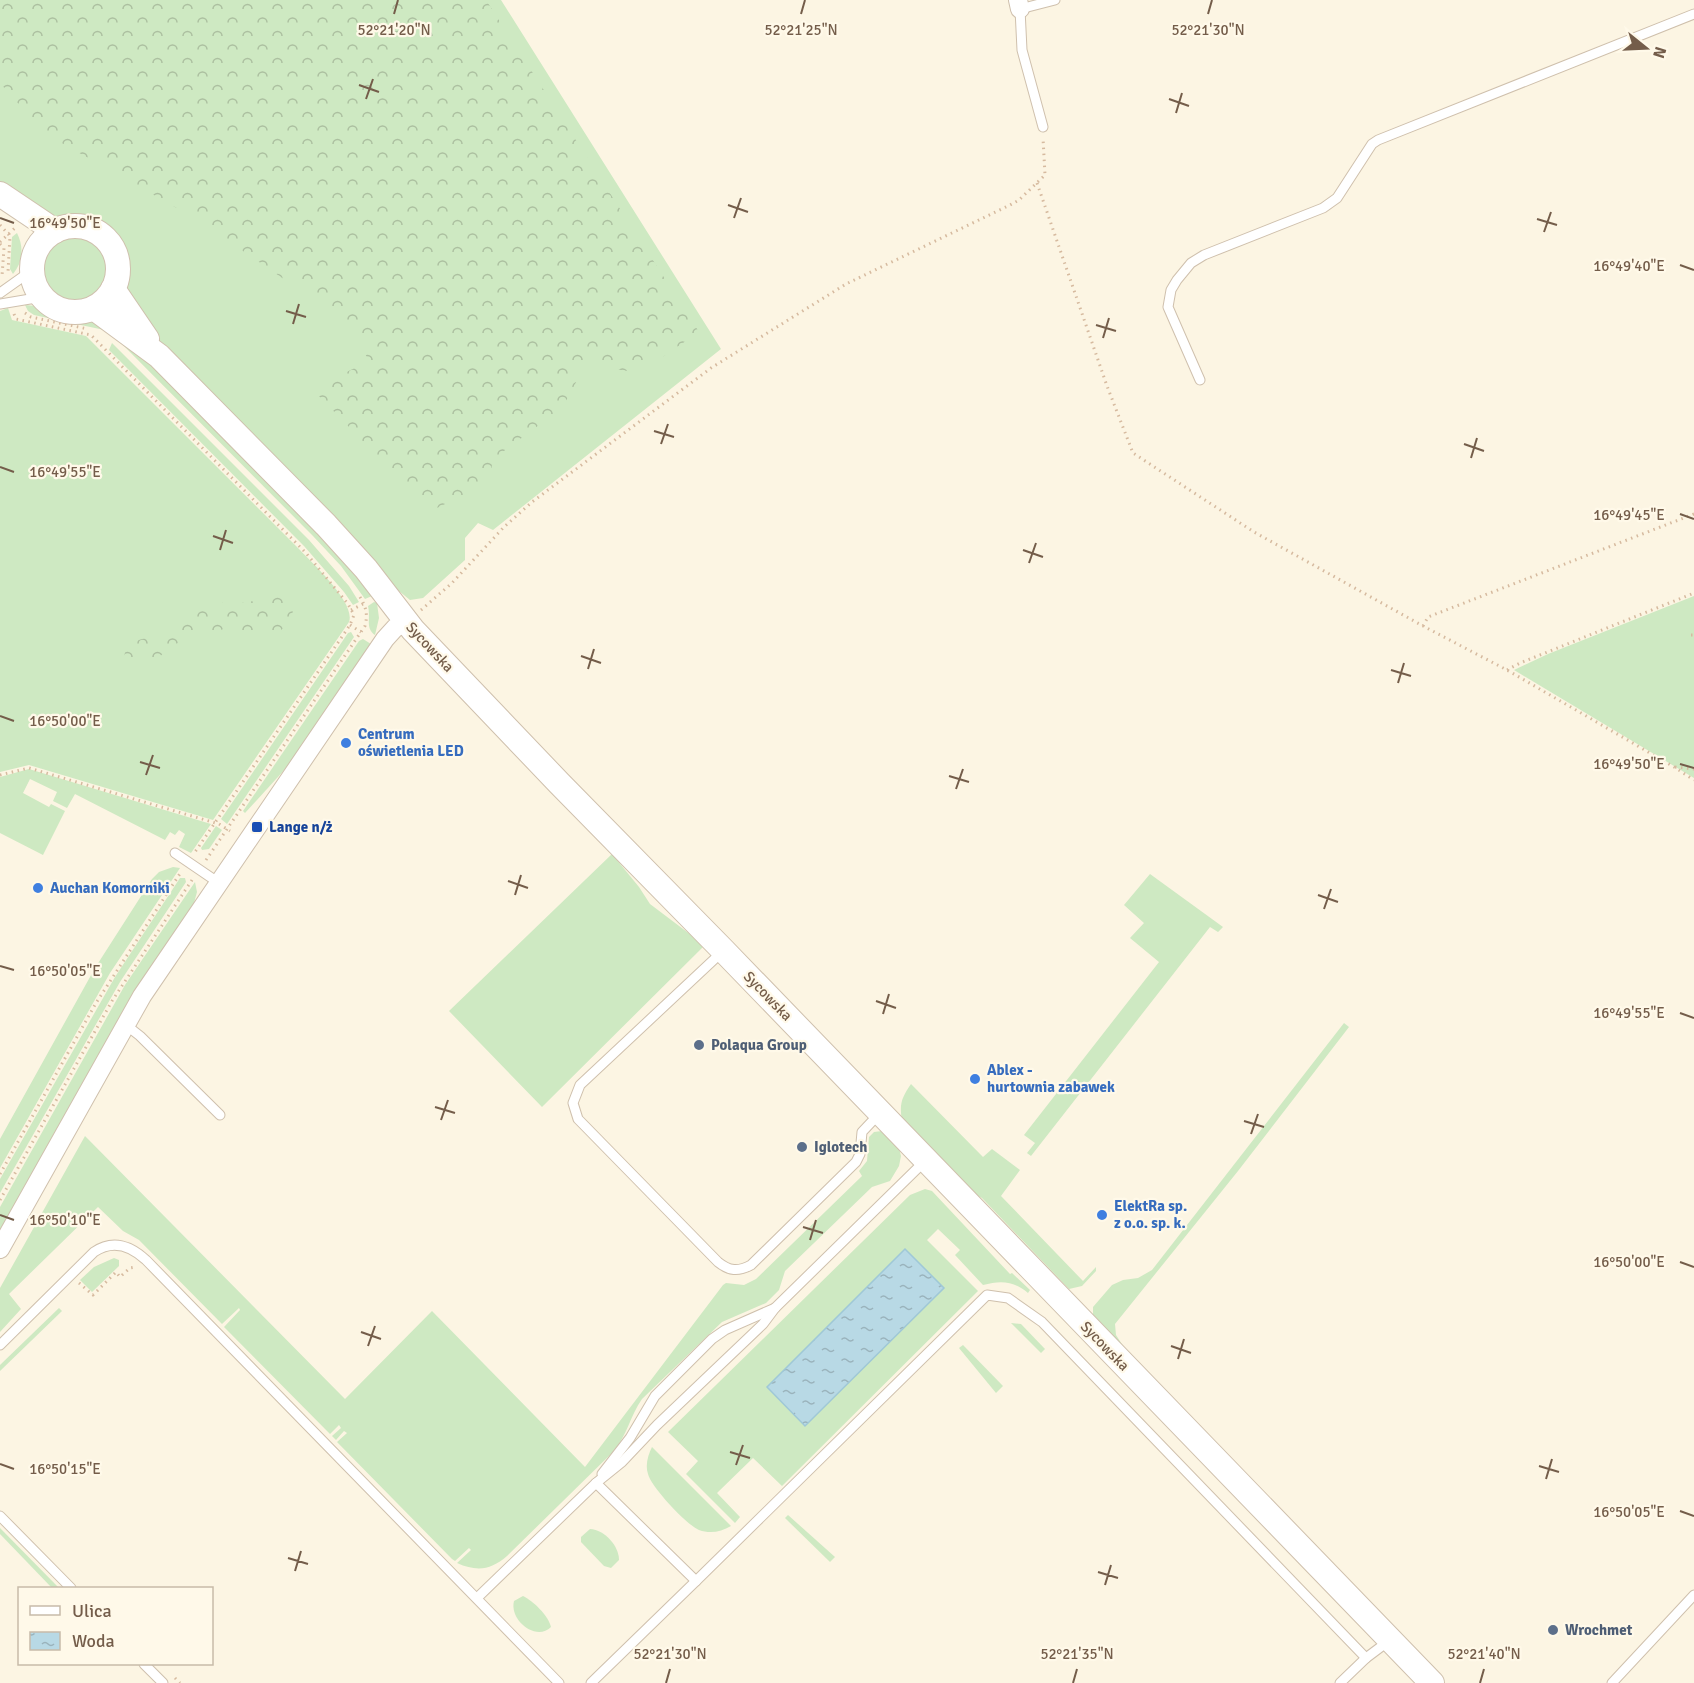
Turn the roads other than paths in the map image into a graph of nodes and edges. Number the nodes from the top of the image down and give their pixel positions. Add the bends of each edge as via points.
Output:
1 (1055, 0) edge
2 (1019, 4) edge
3 (1694, 14) edge
4 (1043, 128) road end
5 (0, 194) edge
6 (0, 199) edge
7 (55, 231) junction
8 (37, 248) junction
9 (12, 285) edge
10 (113, 289) junction
11 (23, 300) junction
12 (0, 304) edge
13 (95, 320) junction
14 (159, 356) junction
15 (1200, 381) dead end
16 (406, 622) junction
17 (175, 853) dead end
18 (219, 883) junction
19 (723, 950) junction
20 (126, 1025) junction
21 (880, 1113) junction
22 (220, 1115) dead end
23 (926, 1160) junction
24 (0, 1249) edge
25 (775, 1308) junction
26 (0, 1345) edge
27 (596, 1483) junction
28 (0, 1516) edge
29 (696, 1581) junction
30 (70, 1587) edge
31 (1694, 1595) edge
32 (477, 1598) junction
33 (1390, 1640) junction
34 (1366, 1658) junction
35 (145, 1665) edge
36 (164, 1683) edge
37 (559, 1683) edge
38 (591, 1683) edge
39 (1340, 1683) edge
40 (1432, 1683) edge
41 (1612, 1683) edge

1 - 2 lane
2 - 4 lane via 1022,50
3 - 15 lane via 1378,140 1337,198 1323,208 1204,255 1191,264 1177,280 1168,307
5 - 7 street
6 - 8 street
7 - 8 street
7 - 10 street via 87,227 105,238 118,268
8 - 9 street
9 - 11 street via 33,280
10 - 13 street
10 - 14 street, Sycowska
11 - 12 lane
11 - 13 street
13 - 14 street, Sycowska
14 - 16 street, Sycowska via 340,540
16 - 18 street via 385,639
16 - 19 street, Sycowska
17 - 18 lane
18 - 20 street
19 - 21 street, Sycowska
19 - 21 lane via 580,1085 573,1103 578,1119 718,1262 733,1270 751,1265 856,1162 862,1132
20 - 22 lane
20 - 24 street
21 - 23 street, Sycowska
23 - 25 lane
23 - 33 street, Sycowska
25 - 27 lane via 622,1462
25 - 27 lane via 712,1339 655,1396
26 - 32 lane via 94,1252 111,1245 132,1248
27 - 29 lane
27 - 32 lane
28 - 30 lane
29 - 34 lane via 987,1296 1008,1298 1042,1322
29 - 38 lane
31 - 41 lane
32 - 37 lane
33 - 34 lane
33 - 40 street, Sycowska
34 - 39 lane
35 - 36 lane

